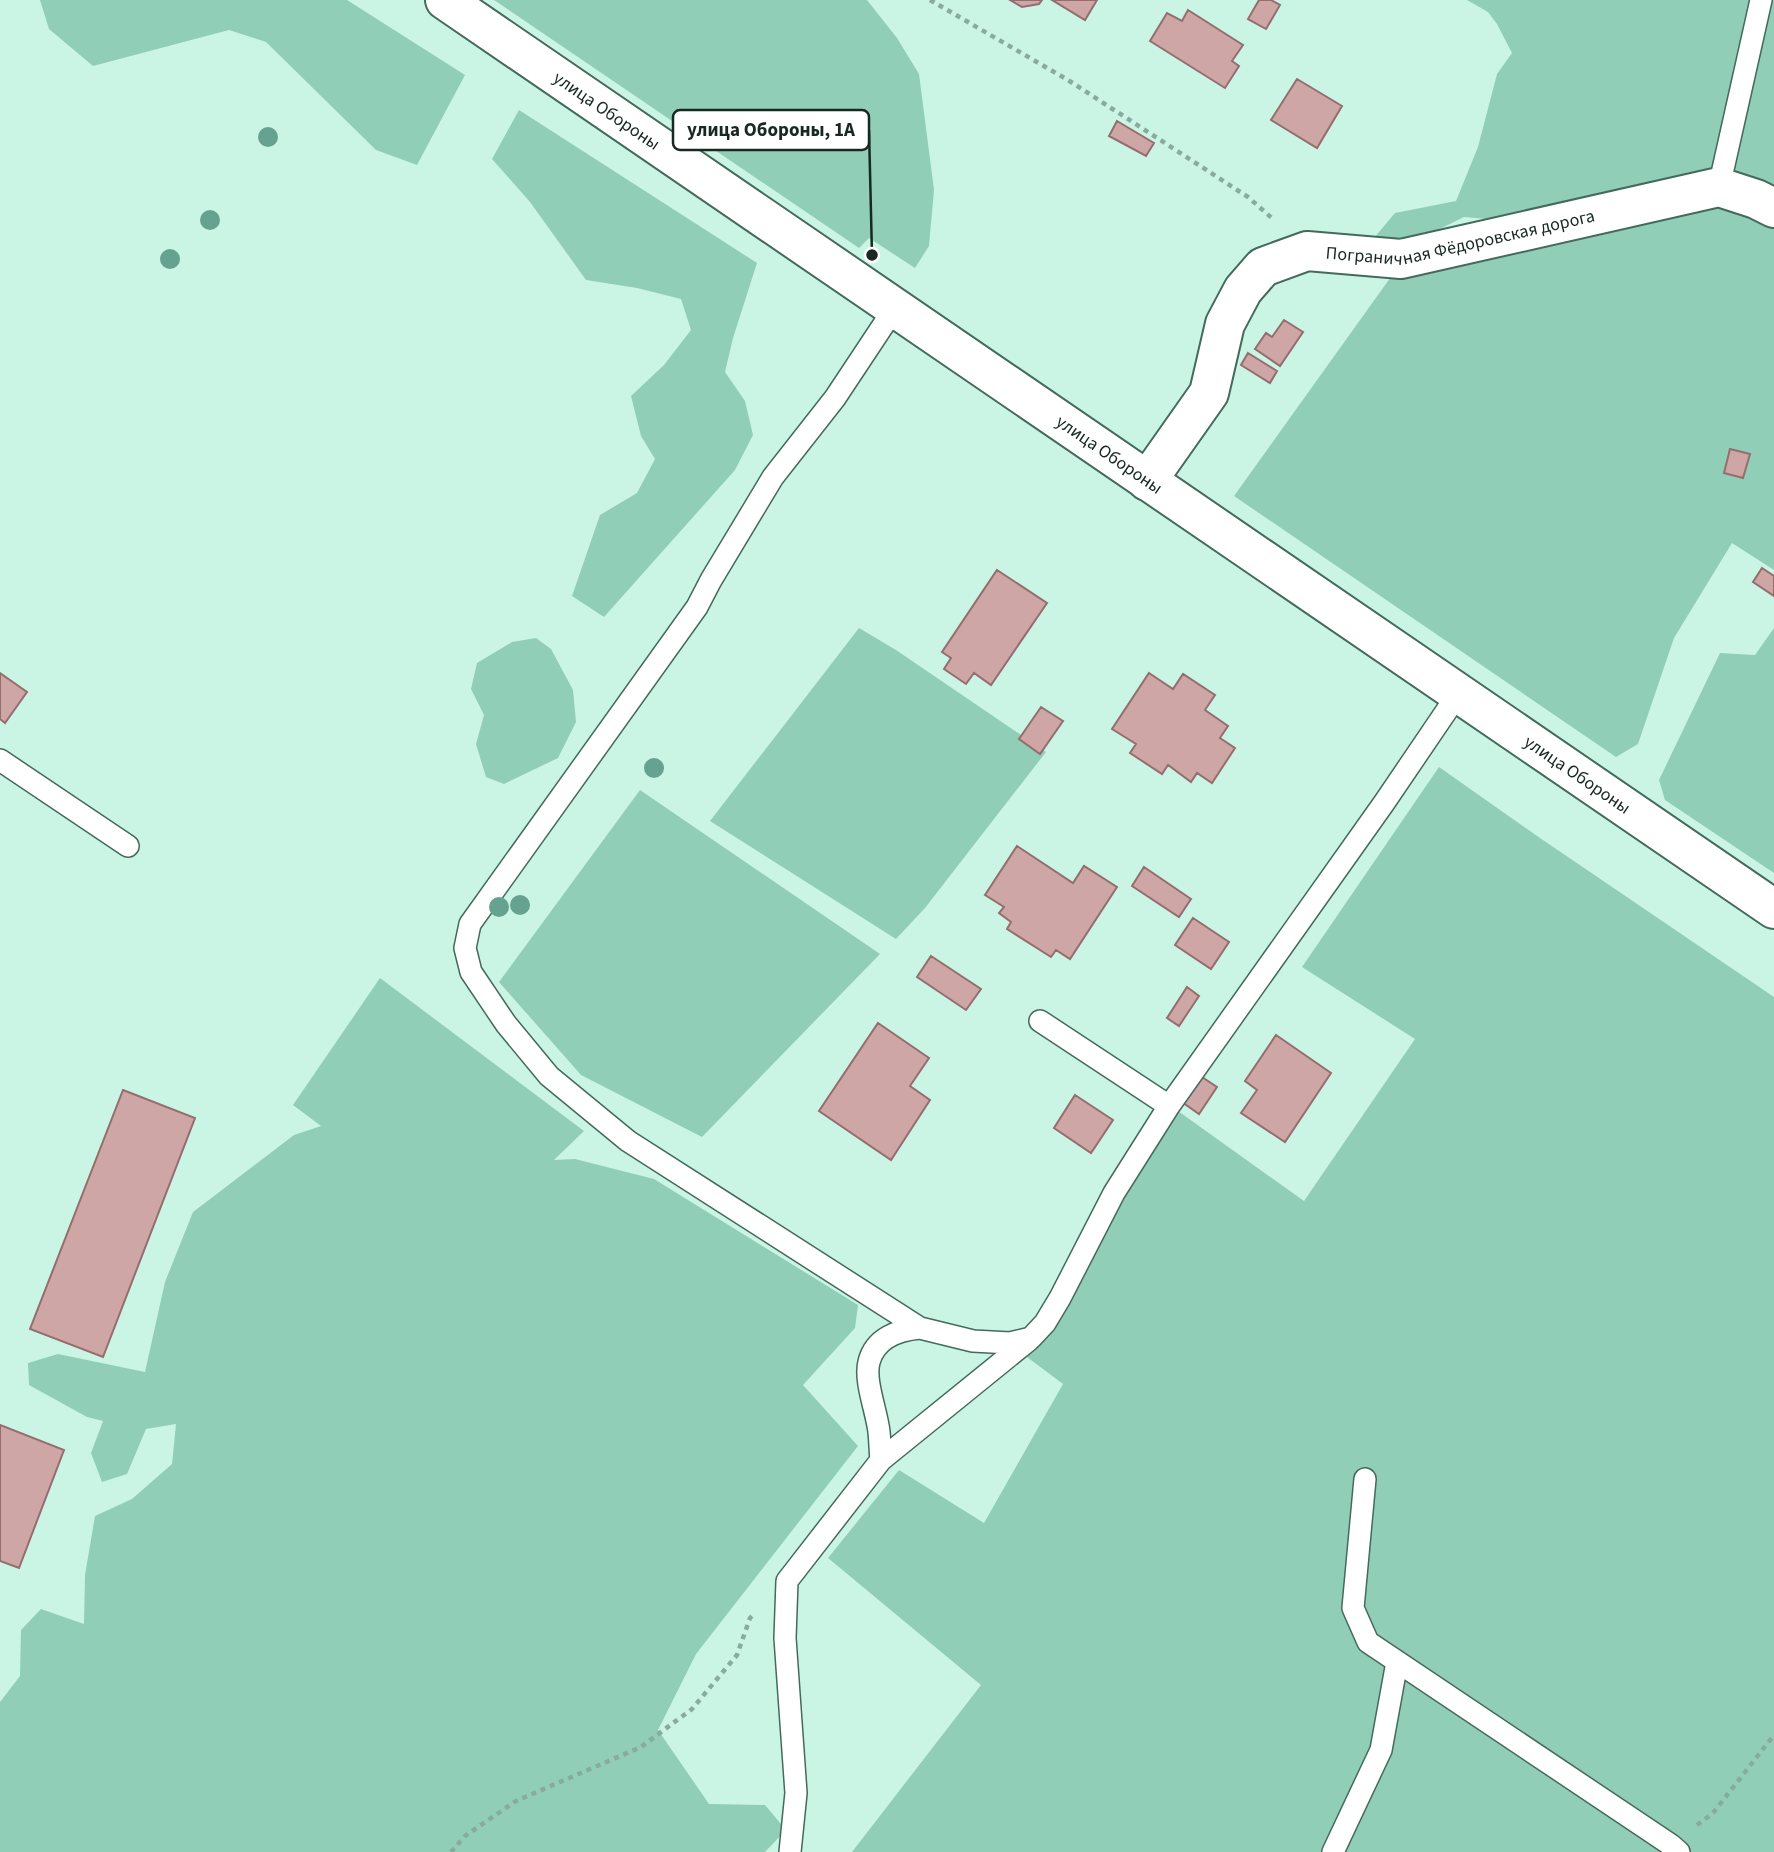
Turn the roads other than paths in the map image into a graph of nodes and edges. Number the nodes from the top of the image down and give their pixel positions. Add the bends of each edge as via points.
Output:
1 (445, 0) edge
2 (1761, 0) edge
3 (1719, 187) junction
4 (1774, 208) edge
5 (894, 309) junction
6 (1147, 481) junction
7 (1458, 694) junction
8 (0, 760) edge
9 (128, 846) dead end
10 (1774, 909) edge
11 (1040, 1021) dead end
12 (1169, 1106) junction
13 (919, 1328) junction
14 (1031, 1338) junction
15 (881, 1460) junction
16 (1365, 1479) dead end
17 (1397, 1662) junction
18 (1675, 1849) edge
19 (790, 1852) edge
20 (1333, 1852) edge

1 - 5 street, улица Обороны
2 - 3 lane
3 - 4 street
3 - 6 street, Пограничная Фёдоровская дорога via 1401,259 1307,251 1264,267 1243,290 1225,324 1209,393
5 - 6 street, улица Обороны
5 - 13 lane via 835,398 773,477 697,607 470,924 465,948 471,972 549,1076 628,1141
6 - 7 street, улица Обороны
7 - 10 street, улица Обороны
7 - 12 lane
8 - 9 lane
11 - 12 lane
12 - 14 lane via 1114,1193 1060,1298
13 - 14 lane via 973,1341 1010,1343
13 - 15 lane via 888,1335 869,1362
14 - 15 lane
15 - 19 lane via 787,1581 785,1638 796,1793
16 - 17 lane via 1353,1608 1368,1642
17 - 18 lane
17 - 20 lane via 1381,1749

